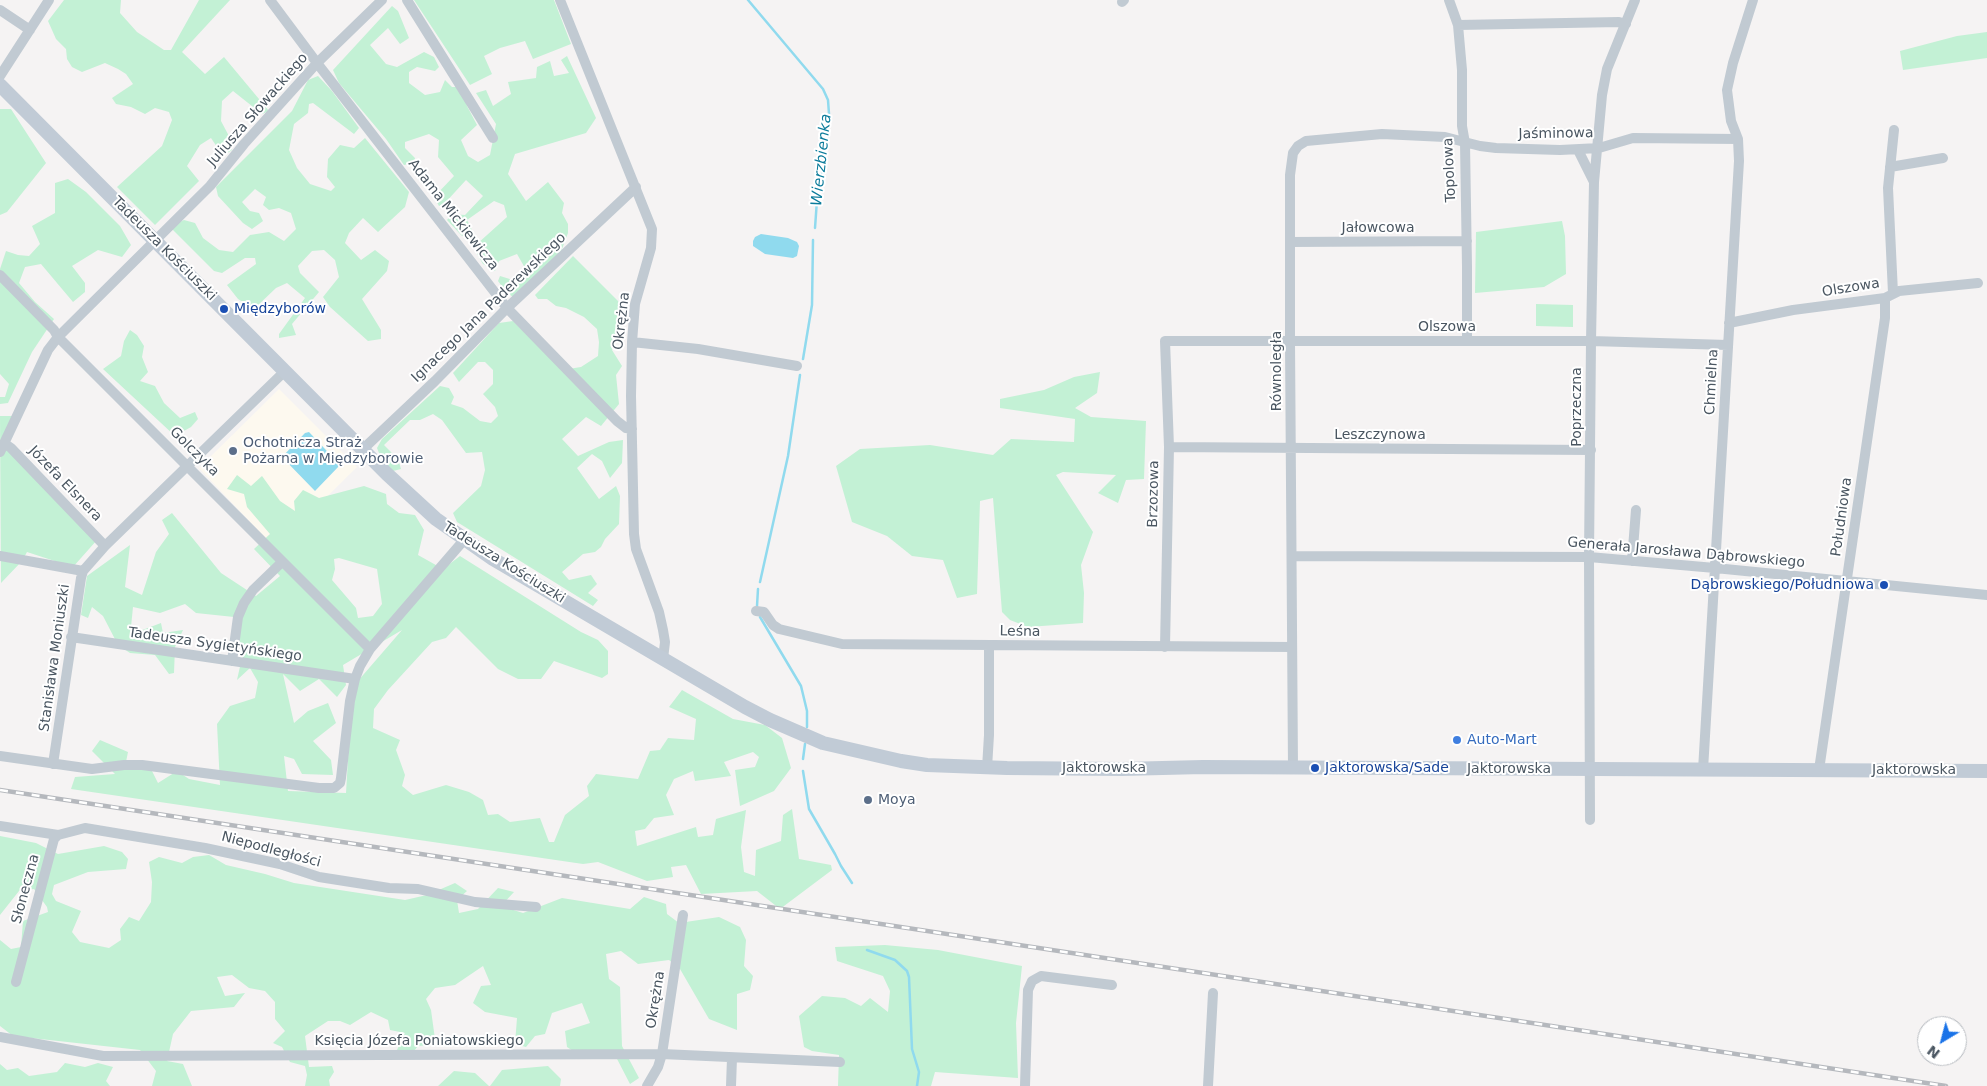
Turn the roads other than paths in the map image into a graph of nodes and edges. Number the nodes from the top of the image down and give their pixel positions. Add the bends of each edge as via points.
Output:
1 (49, 0) edge
2 (270, 0) edge
3 (382, 0) edge
4 (407, 0) edge
5 (560, 0) edge
6 (1449, 0) edge
7 (1635, 0) edge
8 (1753, 0) edge
9 (0, 10) edge
10 (1626, 24) junction
11 (1458, 25) junction
12 (30, 30) junction
13 (317, 64) junction
14 (0, 76) edge
15 (0, 85) edge
16 (1894, 130) dead end
17 (493, 138) dead end
18 (1738, 139) junction
19 (1465, 143) junction
20 (1599, 148) junction
21 (1578, 150) junction
22 (1943, 158) dead end
23 (1890, 168) junction
24 (1594, 182) junction
25 (636, 187) junction
26 (156, 241) junction
27 (1466, 241) junction
28 (1290, 242) junction
29 (0, 275) edge
30 (1978, 283) dead end
31 (1889, 296) junction
32 (507, 308) junction
33 (1729, 323) junction
34 (58, 336) junction
35 (1165, 341) joint
36 (1467, 341) junction
37 (1591, 341) junction
38 (632, 342) junction
39 (1290, 342) junction
40 (1728, 345) junction
41 (797, 366) dead end
42 (285, 371) junction
43 (632, 429) junction
44 (2, 447) edge
45 (1168, 447) junction
46 (1290, 448) junction
47 (362, 450) junction
48 (1591, 450) junction
49 (188, 466) junction
50 (1636, 510) dead end
51 (464, 540) junction
52 (105, 546) junction
53 (0, 556) edge
54 (1292, 556) junction
55 (1589, 557) junction
56 (1632, 560) junction
57 (282, 562) junction
58 (1715, 568) junction
59 (83, 570) junction
60 (1847, 581) junction
61 (1987, 595) edge
62 (756, 611) dead end
63 (72, 637) junction
64 (989, 645) junction
65 (1165, 647) junction
66 (1292, 648) junction
67 (370, 649) junction
68 (663, 659) junction
69 (232, 661) junction
70 (355, 679) junction
71 (823, 743) joint
72 (0, 756) edge
73 (53, 764) junction
74 (987, 768) junction
75 (1293, 768) junction
76 (1590, 769) junction
77 (1703, 770) junction
78 (1819, 770) junction
79 (1987, 771) edge
80 (1590, 820) dead end
81 (0, 826) edge
82 (58, 835) junction
83 (536, 907) dead end
84 (683, 915) dead end
85 (16, 982) dead end
86 (1112, 985) dead end
87 (1213, 993) dead end
88 (0, 1037) edge
89 (662, 1054) junction
90 (732, 1058) junction
91 (840, 1062) dead end
92 (647, 1086) edge
93 (731, 1086) edge
94 (1025, 1086) edge
95 (1208, 1086) edge

1 - 12 street
2 - 13 street, Adama Mickiewicza
3 - 13 street, Juliusza Słowackiego
4 - 17 street
5 - 25 street, Okrężna
6 - 11 street, Topolowa
7 - 10 street, Poprzeczna
8 - 18 street, Chmielna via 1727,90 1731,121
9 - 12 street
10 - 11 street
10 - 20 street, Poprzeczna via 1607,69
11 - 19 street, Topolowa
12 - 14 street
13 - 26 street, Juliusza Słowackiego via 210,186
13 - 32 street, Adama Mickiewicza
15 - 26 main road, Tadeusza Kościuszki
16 - 23 street, Południowa
18 - 20 street, Jaśminowa via 1633,138
18 - 33 street, Chmielna
19 - 21 street, Jaśminowa via 1496,148
19 - 27 street, Topolowa
19 - 28 street, Równoległa via 1445,137 1382,134 1306,141 1293,153
20 - 21 street, Jaśminowa
20 - 24 street, Poprzeczna
21 - 24 street
22 - 23 street
23 - 31 street, Południowa
24 - 37 street, Poprzeczna
25 - 32 street, Ignacego Jana Paderewskiego
25 - 38 street, Okrężna via 652,229 652,238 636,304
26 - 34 street, Juliusza Słowackiego
26 - 42 main road, Tadeusza Kościuszki
27 - 28 street, Jałowcowa
27 - 36 street, Topolowa
28 - 39 street, Równoległa
29 - 34 street, Golczyka
30 - 31 street, Olszowa via 1899,290
31 - 33 street, Olszowa
31 - 60 street, Południowa
32 - 43 street, Adama Mickiewicza via 617,421
32 - 47 street, Ignacego Jana Paderewskiego
33 - 40 street, Chmielna
34 - 44 street, Juliusza Słowackiego via 48,350
34 - 49 street, Golczyka
35 - 39 street, Olszowa
35 - 45 street, Brzozowa
36 - 37 street, Olszowa
36 - 39 street, Olszowa
37 - 40 street, Olszowa
37 - 48 street, Poprzeczna
38 - 41 street via 698,349
38 - 43 street, Okrężna
39 - 46 street, Równoległa
40 - 58 street, Chmielna
42 - 47 main road, Tadeusza Kościuszki
42 - 49 street, Stanisława Moniuszki
43 - 68 street, Okrężna via 635,542 661,621 665,642
44 - 52 street, Józefa Elsnera via 11,448
45 - 46 street, Leszczynowa
45 - 65 street, Brzozowa
46 - 48 street, Leszczynowa
46 - 54 street, Równoległa
47 - 51 main road, Tadeusza Kościuszki via 411,498
48 - 55 street, Poprzeczna
49 - 52 street, Stanisława Moniuszki
49 - 57 street, Golczyka
50 - 56 street
51 - 67 street
51 - 68 main road, Tadeusza Kościuszki
52 - 59 street, Stanisława Moniuszki
53 - 59 street
54 - 55 street, Generała Jarosława Dąbrowskiego
54 - 66 street, Równoległa
55 - 56 street, Generała Jarosława Dąbrowskiego
55 - 76 street, Poprzeczna
56 - 58 street, Generała Jarosława Dąbrowskiego
57 - 67 street, Golczyka
57 - 69 street via 244,603 238,617
58 - 60 street, Generała Jarosława Dąbrowskiego
58 - 77 street, Chmielna
59 - 63 street, Stanisława Moniuszki
60 - 61 street, Generała Jarosława Dąbrowskiego
60 - 78 street, Południowa
62 - 64 street, Leśna via 764,612 772,625 780,629 842,644
63 - 69 street, Tadeusza Sygietyńskiego
63 - 73 street, Stanisława Moniuszki
64 - 65 street, Leśna
64 - 74 street
65 - 66 street, Leśna
66 - 75 street, Równoległa
67 - 70 street
68 - 71 main road, Tadeusza Kościuszki via 770,720
69 - 70 street, Tadeusza Sygietyńskiego
70 - 73 street via 342,778 338,786 329,789 142,765 92,769
71 - 74 main road, Jaktorowska via 901,761
72 - 73 street
74 - 75 main road, Jaktorowska
75 - 76 main road, Jaktorowska
76 - 77 main road, Jaktorowska
76 - 80 street, Poprzeczna
77 - 78 main road, Jaktorowska
78 - 79 main road, Jaktorowska
81 - 82 street, Niepodległości
82 - 83 street, Niepodległości via 85,828 206,848 280,864 319,877 418,889 475,902
82 - 85 street, Słoneczna via 54,838
84 - 89 street, Okrężna
86 - 94 street via 1041,976 1032,981 1028,990
87 - 95 street
88 - 89 street, Księcia Józefa Poniatowskiego via 103,1056
89 - 90 street, Księcia Józefa Poniatowskiego
89 - 92 street, Okrężna
90 - 91 street, Księcia Józefa Poniatowskiego
90 - 93 street

